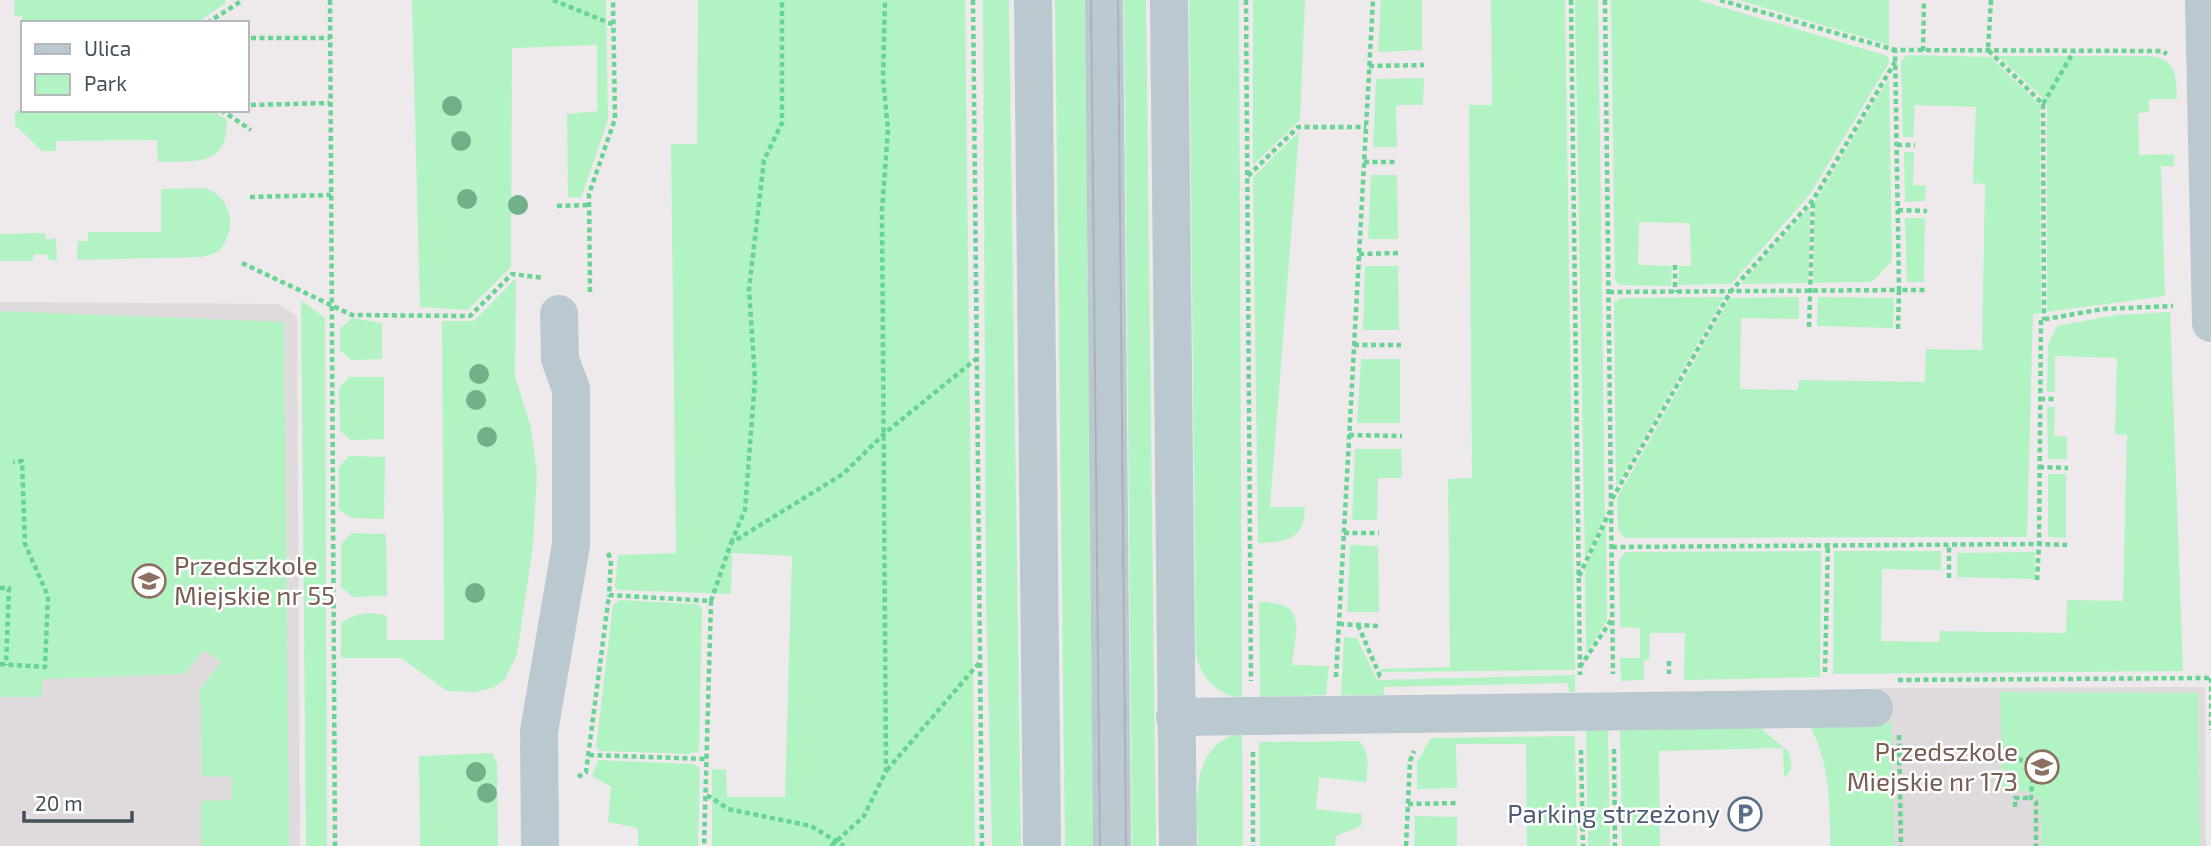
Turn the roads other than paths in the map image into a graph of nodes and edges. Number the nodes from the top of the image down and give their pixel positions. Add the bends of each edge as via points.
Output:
1 (1033, 0) edge
2 (1104, 0) edge
3 (1169, 0) edge
4 (2204, 0) edge
5 (576, 297) road end
6 (2210, 305) edge
7 (2211, 323) edge
8 (1888, 707) road end
9 (1175, 717) junction
10 (540, 846) edge
11 (1042, 846) edge
12 (1112, 846) edge
13 (1178, 846) edge

1 - 11 street
2 - 12 street
3 - 9 street
4 - 6 street
5 - 10 street via 560,359 571,389 571,545 539,731
6 - 7 street
8 - 9 street via 1602,702
9 - 13 street

